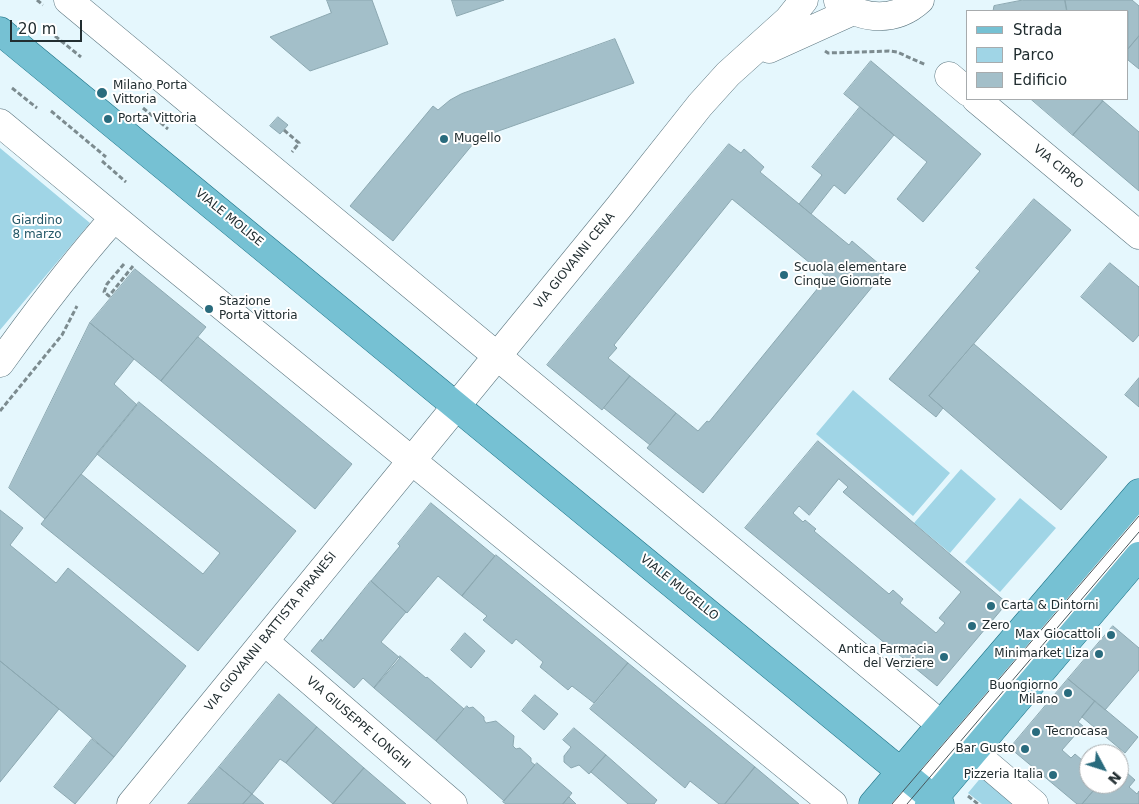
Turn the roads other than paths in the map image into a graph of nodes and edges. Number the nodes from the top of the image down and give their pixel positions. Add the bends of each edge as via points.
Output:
1 (68, 0) edge
2 (804, 0) edge
3 (920, 0) edge
4 (845, 6) edge
5 (0, 31) edge
6 (741, 63) junction
7 (977, 100) edge
8 (0, 123) edge
9 (114, 218) junction
10 (1139, 235) edge
11 (497, 356) junction
12 (0, 363) edge
13 (457, 406) junction
14 (412, 461) junction
15 (1139, 493) edge
16 (1139, 526) edge
17 (1139, 556) edge
18 (264, 641) junction
19 (948, 730) junction
20 (920, 794) edge
21 (131, 804) edge
22 (453, 804) edge
23 (833, 804) edge
24 (874, 804) edge
25 (1034, 804) edge

1 - 11 street
2 - 6 street, VIA GIOVANNI CENA via 788,20
3 - 4 street, VIA GIOVANNI CENA via 909,9 888,16 874,17
4 - 6 street, VIA GIOVANNI CENA via 803,33
5 - 13 main road, VIALE MOLISE
6 - 11 street, VIA GIOVANNI CENA via 700,105
7 - 10 street, VIA CIPRO
8 - 9 street
9 - 12 street
9 - 14 street
11 - 13 street, VIA GIOVANNI CENA
11 - 19 street
13 - 14 street, VIA GIOVANNI CENA
13 - 20 main road, VIALE MUGELLO
14 - 18 street, VIA GIOVANNI BATTISTA PIRANESI
14 - 23 street
15 - 19 main road
16 - 19 street
17 - 19 main road
18 - 21 street, VIA GIOVANNI BATTISTA PIRANESI
18 - 22 street, VIA GIUSEPPE LONGHI
19 - 20 main road
19 - 20 main road
19 - 25 street
20 - 24 main road

